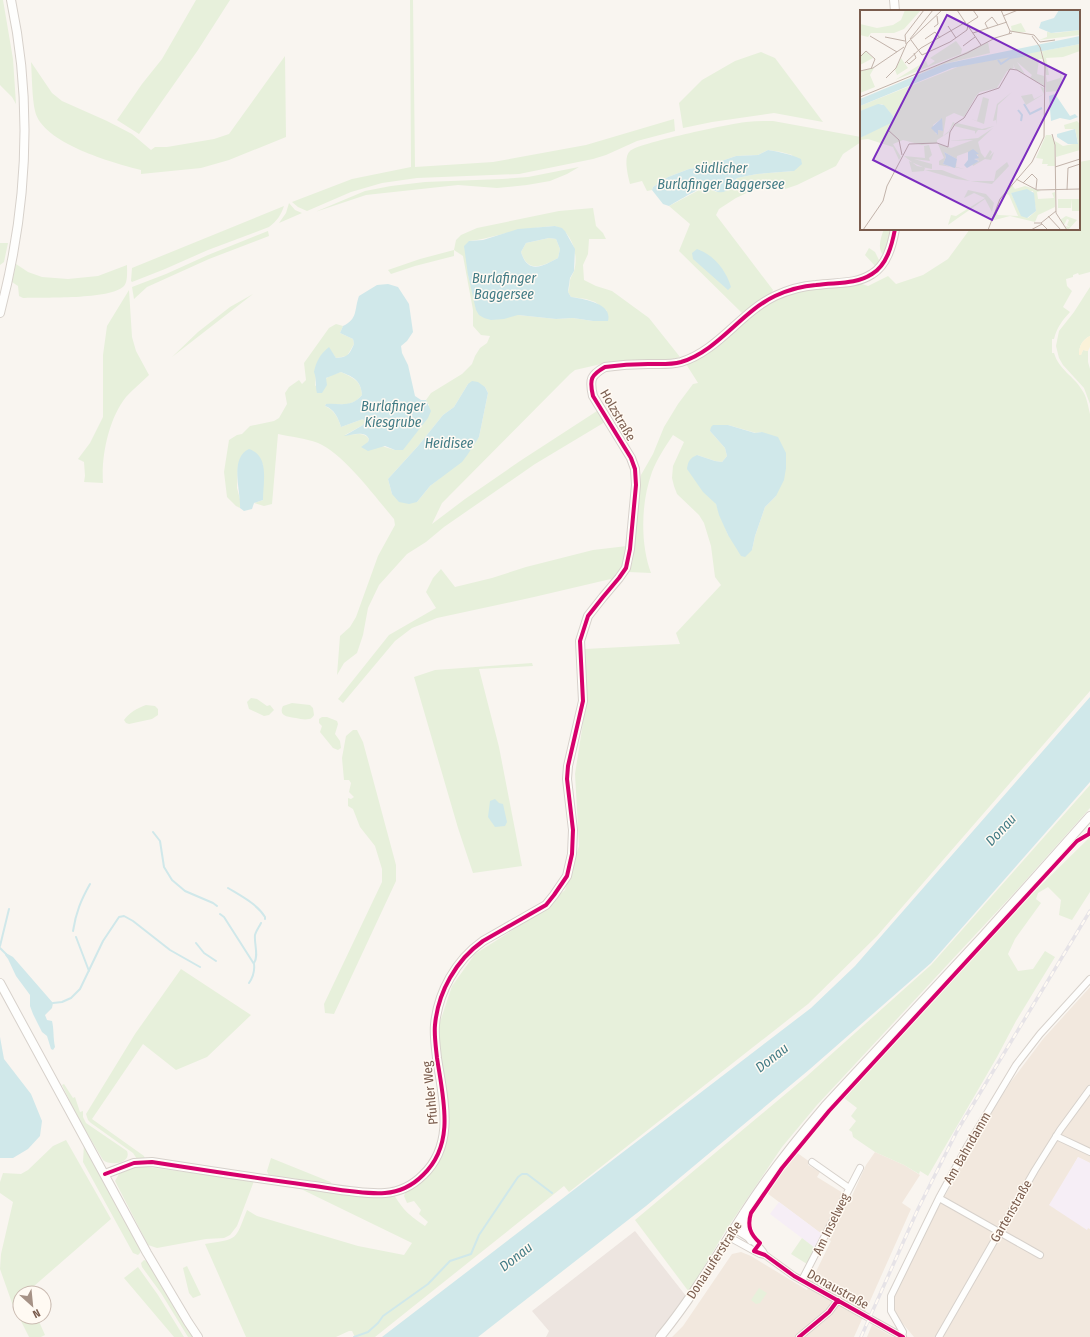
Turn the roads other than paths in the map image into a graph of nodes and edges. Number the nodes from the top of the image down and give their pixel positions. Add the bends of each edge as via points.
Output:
1 (11, 0) edge
2 (895, 230) edge
3 (0, 312) edge
4 (571, 807) joint
5 (1090, 816) edge
6 (1090, 979) edge
7 (0, 983) edge
8 (1090, 1090) edge
9 (1056, 1136) junction
10 (1090, 1152) edge
11 (812, 1162) dead end
12 (860, 1168) dead end
13 (105, 1174) junction
14 (849, 1188) junction
15 (939, 1198) junction
16 (744, 1212) junction
17 (734, 1229) junction
18 (1000, 1231) junction
19 (729, 1238) junction
20 (751, 1240) junction
21 (1040, 1254) dead end
22 (765, 1255) junction
23 (802, 1280) junction
24 (838, 1300) junction
25 (198, 1337) edge
26 (660, 1337) edge
27 (799, 1337) edge
28 (902, 1337) edge
29 (939, 1337) edge

1 - 3 street via 18,34 25,113 23,187 14,249
2 - 4 street, Holzstraße via 889,252 873,274 847,283 794,288 775,296 756,308 702,353 680,362 605,366 592,376 593,396 631,458 636,485 632,535 626,568 588,616 580,641 583,701 568,766
4 - 13 street, Pfuhler Weg via 572,854 562,885 546,905 474,947 453,972 442,996 435,1025 444,1104 444,1138 436,1159 428,1171 416,1181 398,1191 369,1193 152,1162 134,1163
5 - 16 street, Donauuferstraße via 825,1106 783,1156
6 - 15 street, Am Bahndamm via 1040,1034 1016,1065
7 - 13 street
8 - 9 street, Gartenstraße
9 - 10 street
9 - 18 street, Gartenstraße
11 - 14 street
12 - 14 street, Am Inselweg
13 - 25 street via 158,1272
14 - 23 street, Am Inselweg
15 - 18 street
15 - 28 street, Am Bahndamm via 891,1296 891,1310 903,1332
16 - 17 street, Donauuferstraße
16 - 20 street via 745,1231
17 - 19 street, Donauuferstraße
17 - 20 street, Donaustraße
18 - 21 street
18 - 29 street, Gartenstraße
19 - 22 street, Donaustraße
19 - 26 street, Donauuferstraße
20 - 22 street, Donaustraße
22 - 23 street, Donaustraße
23 - 24 street, Donaustraße
24 - 27 street via 829,1312
24 - 28 street, Donaustraße

